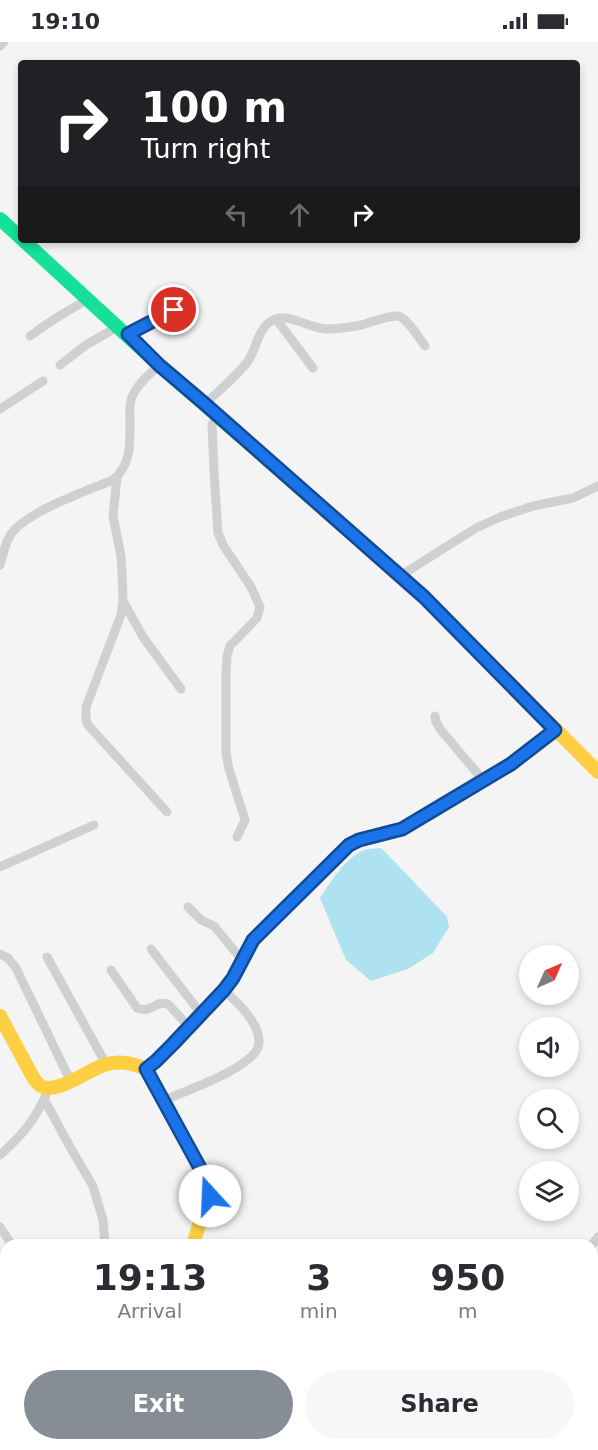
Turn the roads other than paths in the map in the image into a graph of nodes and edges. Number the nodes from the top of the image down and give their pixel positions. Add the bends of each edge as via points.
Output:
1 (4, 42) edge
2 (0, 46) edge
3 (0, 219) edge
4 (18, 235) edge
5 (26, 243) edge
6 (89, 299) junction
7 (193, 300) dead end
8 (276, 319) junction
9 (123, 330) junction
10 (30, 336) dead end
11 (425, 346) dead end
12 (60, 365) dead end
13 (159, 365) junction
14 (313, 368) dead end
15 (43, 381) dead end
16 (205, 404) junction
17 (0, 409) edge
18 (217, 414) junction
19 (117, 477) junction
20 (598, 486) edge
21 (0, 533) edge
22 (7, 542) junction
23 (0, 565) edge
24 (400, 576) junction
25 (123, 601) junction
26 (181, 688) dead end
27 (435, 716) dead end
28 (555, 730) junction
29 (598, 772) edge
30 (483, 780) junction
31 (167, 813) dead end
32 (94, 825) dead end
33 (237, 837) dead end
34 (0, 867) edge
35 (188, 907) dead end
36 (151, 949) dead end
37 (0, 954) edge
38 (47, 957) dead end
39 (243, 960) junction
40 (111, 970) dead end
41 (224, 990) junction
42 (202, 1015) junction
43 (0, 1016) edge
44 (190, 1028) junction
45 (106, 1064) junction
46 (146, 1069) junction
47 (70, 1080) junction
48 (46, 1093) junction
49 (162, 1101) junction
50 (0, 1155) edge
51 (104, 1239) edge
52 (194, 1239) edge

1 - 2 street
3 - 4 street
5 - 6 street
6 - 9 street
6 - 10 street
7 - 9 street via 136,329
8 - 11 street via 282,317 323,329 400,316
8 - 14 street
8 - 16 street via 265,326 238,372
9 - 12 street via 86,345
9 - 13 street
13 - 16 street
13 - 19 street via 132,397 129,453
15 - 17 street
16 - 18 street
18 - 24 street
18 - 33 street via 212,425 218,533 260,607 257,618 230,646 227,656 226,753 245,820
19 - 22 street via 42,510 18,527
19 - 25 street via 112,516 121,556
20 - 24 street via 573,498 533,506 476,528
21 - 22 street
22 - 23 street
24 - 28 street
25 - 26 street
25 - 31 street via 86,707 86,720
27 - 30 street via 440,729
28 - 29 street
28 - 30 street
30 - 39 street via 402,829 349,845 253,940
32 - 34 street
35 - 39 street via 214,926
36 - 42 street
37 - 47 street via 16,968
38 - 45 street
39 - 41 street
40 - 44 street via 137,1008 147,1010 164,1002
41 - 42 street
41 - 49 street via 248,1015 259,1040 257,1050 228,1073
42 - 44 street
43 - 48 street via 34,1079
44 - 46 street
45 - 46 street via 124,1063
45 - 47 street
46 - 49 street
47 - 48 street
48 - 50 street via 28,1127
48 - 51 street via 93,1186
49 - 52 street via 209,1187 209,1203

